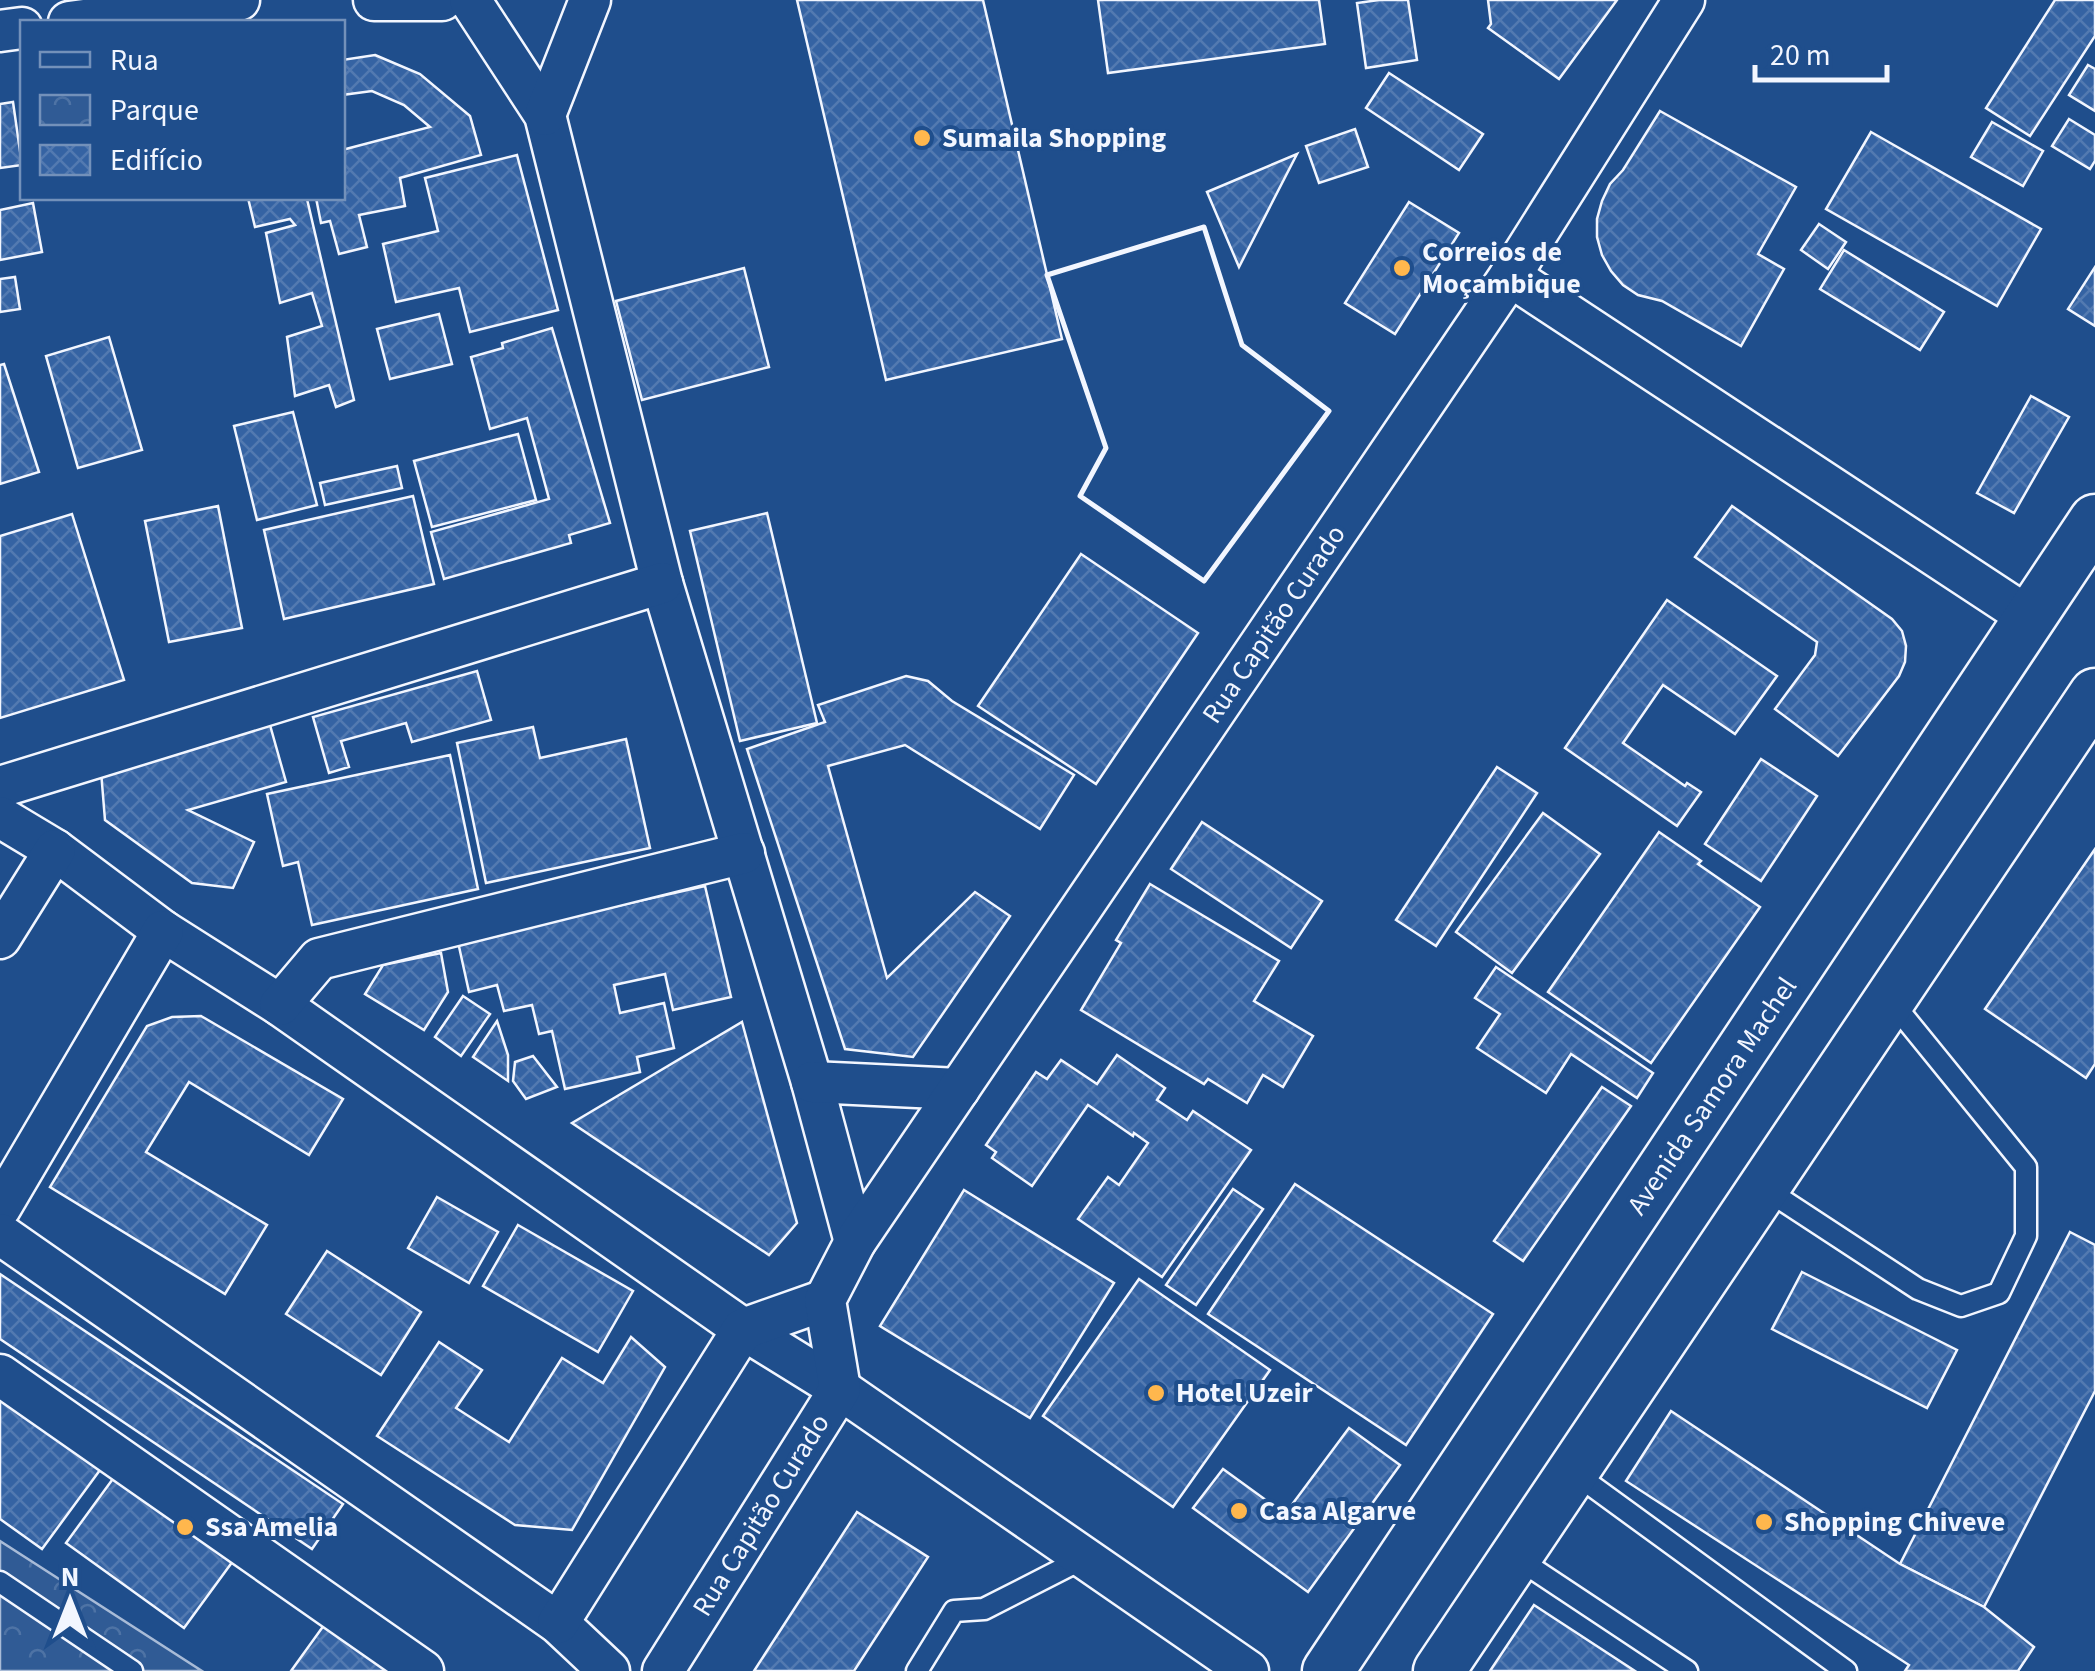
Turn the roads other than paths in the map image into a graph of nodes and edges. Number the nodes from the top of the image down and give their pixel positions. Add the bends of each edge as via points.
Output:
1 (239, 0) edge
2 (374, 0) edge
3 (442, 0) edge
4 (470, 0) edge
5 (590, 0) edge
6 (1684, 0) edge
7 (85, 20) edge
8 (545, 115) junction
9 (1510, 276) junction
10 (2095, 520) edge
11 (662, 583) junction
12 (2030, 618) junction
13 (2095, 694) edge
14 (0, 787) edge
15 (0, 816) edge
16 (56, 850) junction
17 (744, 854) junction
18 (163, 931) junction
19 (0, 938) edge
20 (1890, 1000) junction
21 (280, 1006) junction
22 (812, 1082) junction
23 (959, 1089) junction
24 (1764, 1188) junction
25 (0, 1208) edge
26 (0, 1234) edge
27 (855, 1242) junction
28 (825, 1300) junction
29 (743, 1329) junction
30 (0, 1375) edge
31 (840, 1389) junction
32 (1572, 1471) junction
33 (1515, 1557) junction
34 (1084, 1558) junction
35 (0, 1582) edge
36 (558, 1623) junction
37 (132, 1671) edge
38 (423, 1671) edge
39 (610, 1671) edge
40 (664, 1671) edge
41 (917, 1671) edge
42 (1248, 1671) edge
43 (1328, 1671) edge
44 (1438, 1671) edge
45 (1688, 1671) edge
46 (1846, 1671) edge

1 - 7 street
2 - 3 street
4 - 8 street
5 - 8 street
6 - 9 street, Rua Capitão Curado
8 - 11 street
9 - 12 street
9 - 23 street, Rua Capitão Curado
10 - 12 street, Avenida Samora Machel
11 - 14 street
11 - 17 street
12 - 43 street, Avenida Samora Machel
13 - 20 street
15 - 16 street
16 - 18 street
16 - 19 street
17 - 21 street via 319,959
17 - 22 street
18 - 21 street
18 - 25 street
20 - 24 street
20 - 24 lane via 2026,1167 2026,1236 1999,1293 1960,1306 1918,1289
21 - 29 street
22 - 23 street
22 - 27 street
23 - 27 street, Rua Capitão Curado
24 - 32 street
26 - 36 street
27 - 28 street, Rua Capitão Curado
28 - 29 street
28 - 31 street, Rua Capitão Curado
29 - 31 street
29 - 36 street
30 - 38 street
31 - 34 street
31 - 40 street, Rua Capitão Curado
32 - 33 street
32 - 46 lane
33 - 44 street
33 - 45 lane
34 - 41 lane via 984,1609 954,1612
34 - 42 street
35 - 37 lane
36 - 39 street

